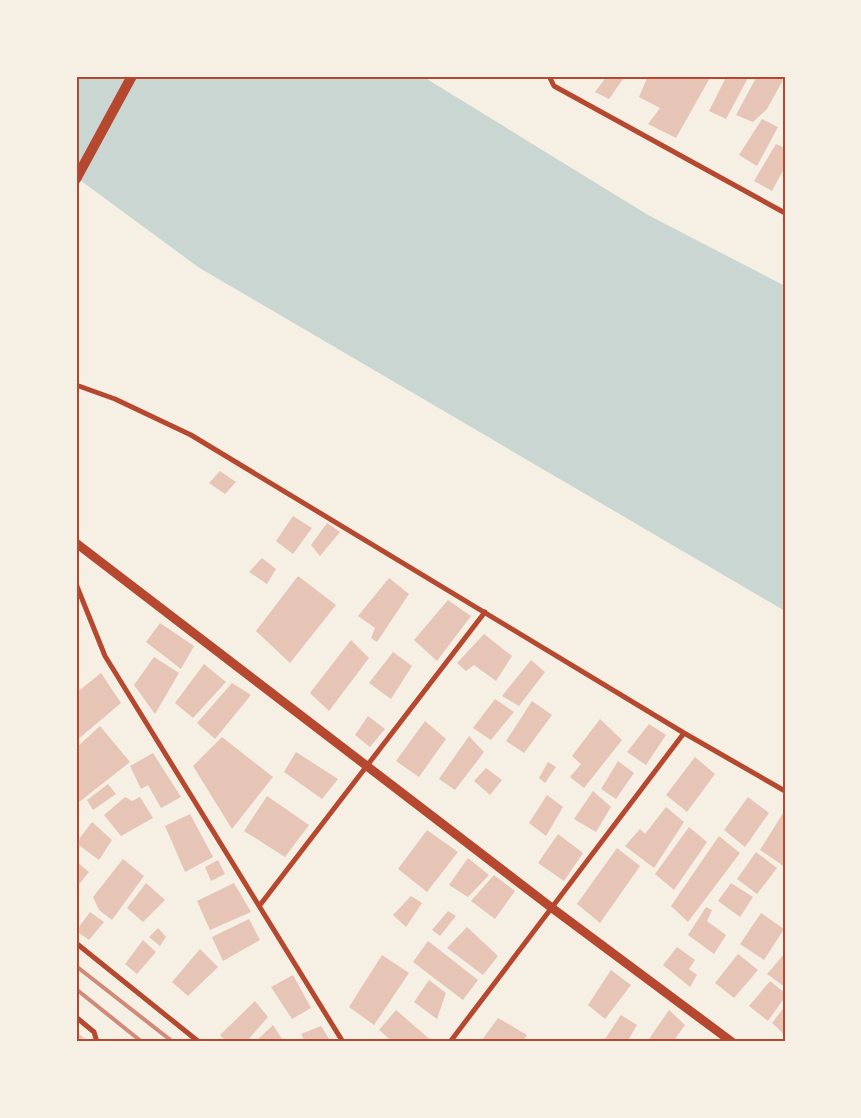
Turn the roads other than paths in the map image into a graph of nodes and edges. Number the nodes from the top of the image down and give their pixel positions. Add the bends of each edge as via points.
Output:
1 (132, 76) edge
2 (548, 76) edge
3 (76, 179) edge
4 (785, 213) edge
5 (76, 385) edge
6 (76, 543) edge
7 (76, 584) edge
8 (485, 612) junction
9 (684, 733) junction
10 (367, 766) junction
11 (785, 791) edge
12 (260, 905) junction
13 (552, 908) junction
14 (76, 943) edge
15 (76, 1018) edge
16 (97, 1042) edge
17 (199, 1042) edge
18 (343, 1042) edge
19 (450, 1042) edge
20 (732, 1042) edge

1 - 3 main road
2 - 4 street via 554,86
5 - 8 street via 115,399 192,435
6 - 10 street
7 - 12 street via 105,656
8 - 9 street
8 - 10 street
9 - 11 street
9 - 13 street
10 - 12 street
10 - 13 street
12 - 18 street
13 - 19 street
13 - 20 street
14 - 17 street
15 - 16 street via 94,1032

